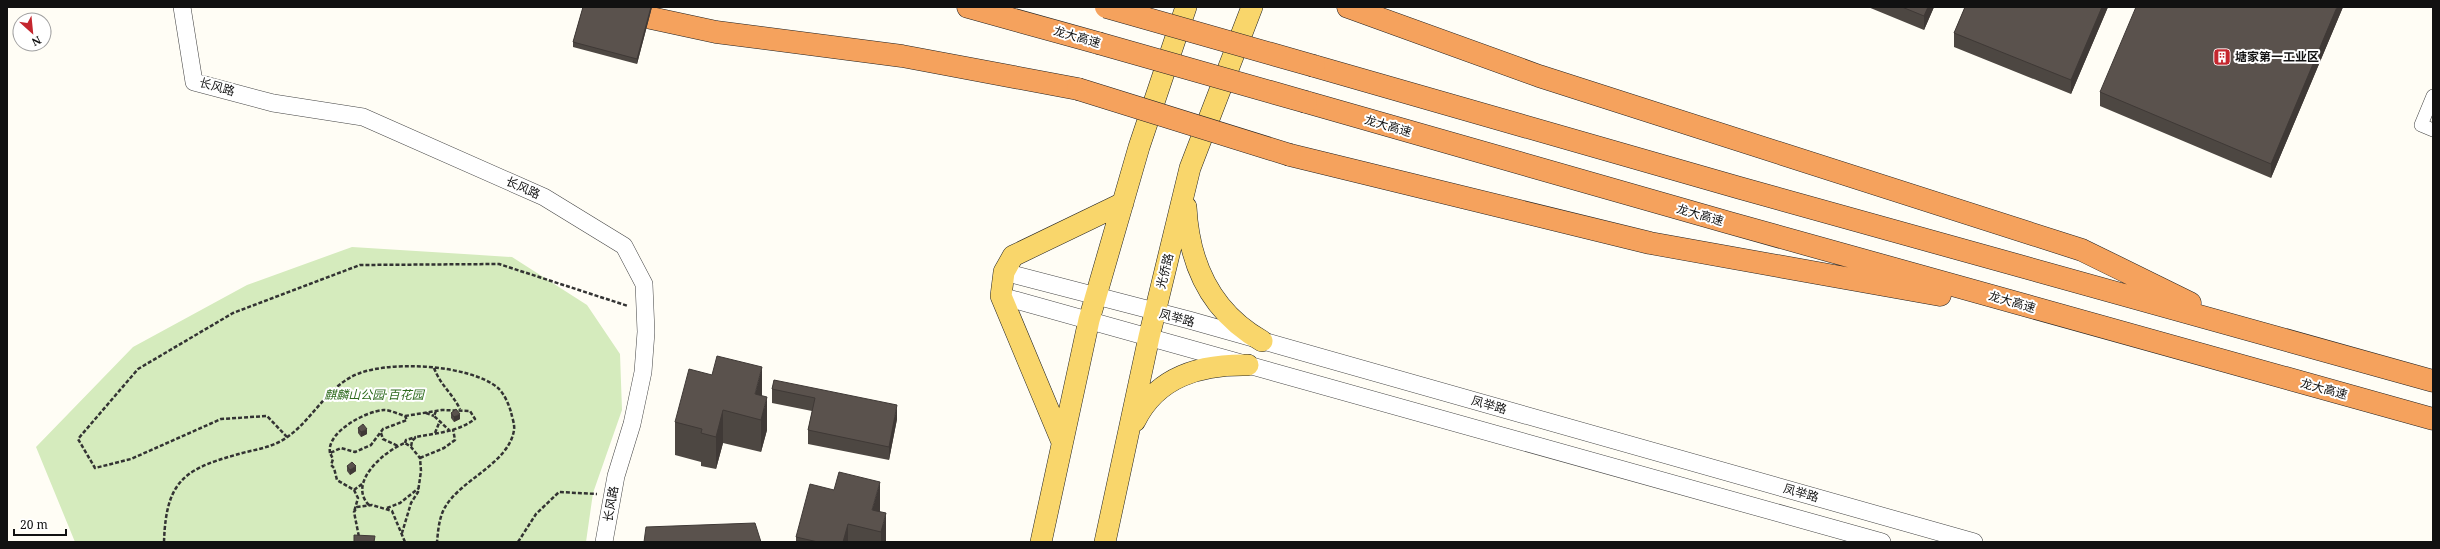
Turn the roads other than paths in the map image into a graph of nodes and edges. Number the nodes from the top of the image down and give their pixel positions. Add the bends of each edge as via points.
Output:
1 (182, 7) edge
2 (968, 7) edge
3 (1106, 7) edge
4 (1186, 7) edge
5 (1252, 7) edge
6 (1348, 7) edge
7 (651, 18) edge
8 (2433, 96) edge
9 (2433, 130) edge
10 (1187, 183) junction
11 (1123, 203) junction
12 (1004, 272) junction
13 (1001, 296) junction
14 (1096, 296) junction
15 (1156, 312) junction
16 (1089, 320) junction
17 (2237, 327) junction
18 (1149, 337) junction
19 (2137, 337) junction
20 (1262, 341) junction
21 (1248, 365) junction
22 (2433, 381) edge
23 (2433, 419) edge
24 (1128, 436) junction
25 (1062, 442) junction
26 (604, 542) edge
27 (1042, 542) edge
28 (1105, 542) edge
29 (1882, 542) edge
30 (1974, 542) edge

1 - 26 street, 长风路 via 194,82 273,103 363,117 544,196 624,246 644,284 646,332 643,372 632,424 616,476
2 - 19 highway, 龙大高速, bridge
3 - 17 highway, bridge
4 - 11 main road
5 - 10 main road, 光侨路 via 1190,168
6 - 17 highway via 1539,76 2082,250
7 - 19 highway, bridge via 716,32 902,56 1078,89 1290,155 1650,243 1924,292
8 - 9 street via 2421,125
10 - 15 main road, 光侨路
10 - 20 main road via 1186,220 1196,262 1204,281 1222,311 1247,333
11 - 12 main road via 1013,256
11 - 14 main road
12 - 13 main road
12 - 14 street, 凤举路
13 - 16 street
13 - 25 main road
14 - 15 street, 凤举路
14 - 16 main road
15 - 18 main road, 光侨路
15 - 20 street, 凤举路
16 - 18 street
16 - 25 main road
17 - 22 highway
18 - 21 street
18 - 24 main road, 光侨路
19 - 23 highway, 龙大高速
20 - 30 street, 凤举路
21 - 24 main road via 1212,366 1173,378 1149,400
21 - 29 street
24 - 28 main road, 光侨路
25 - 27 main road

